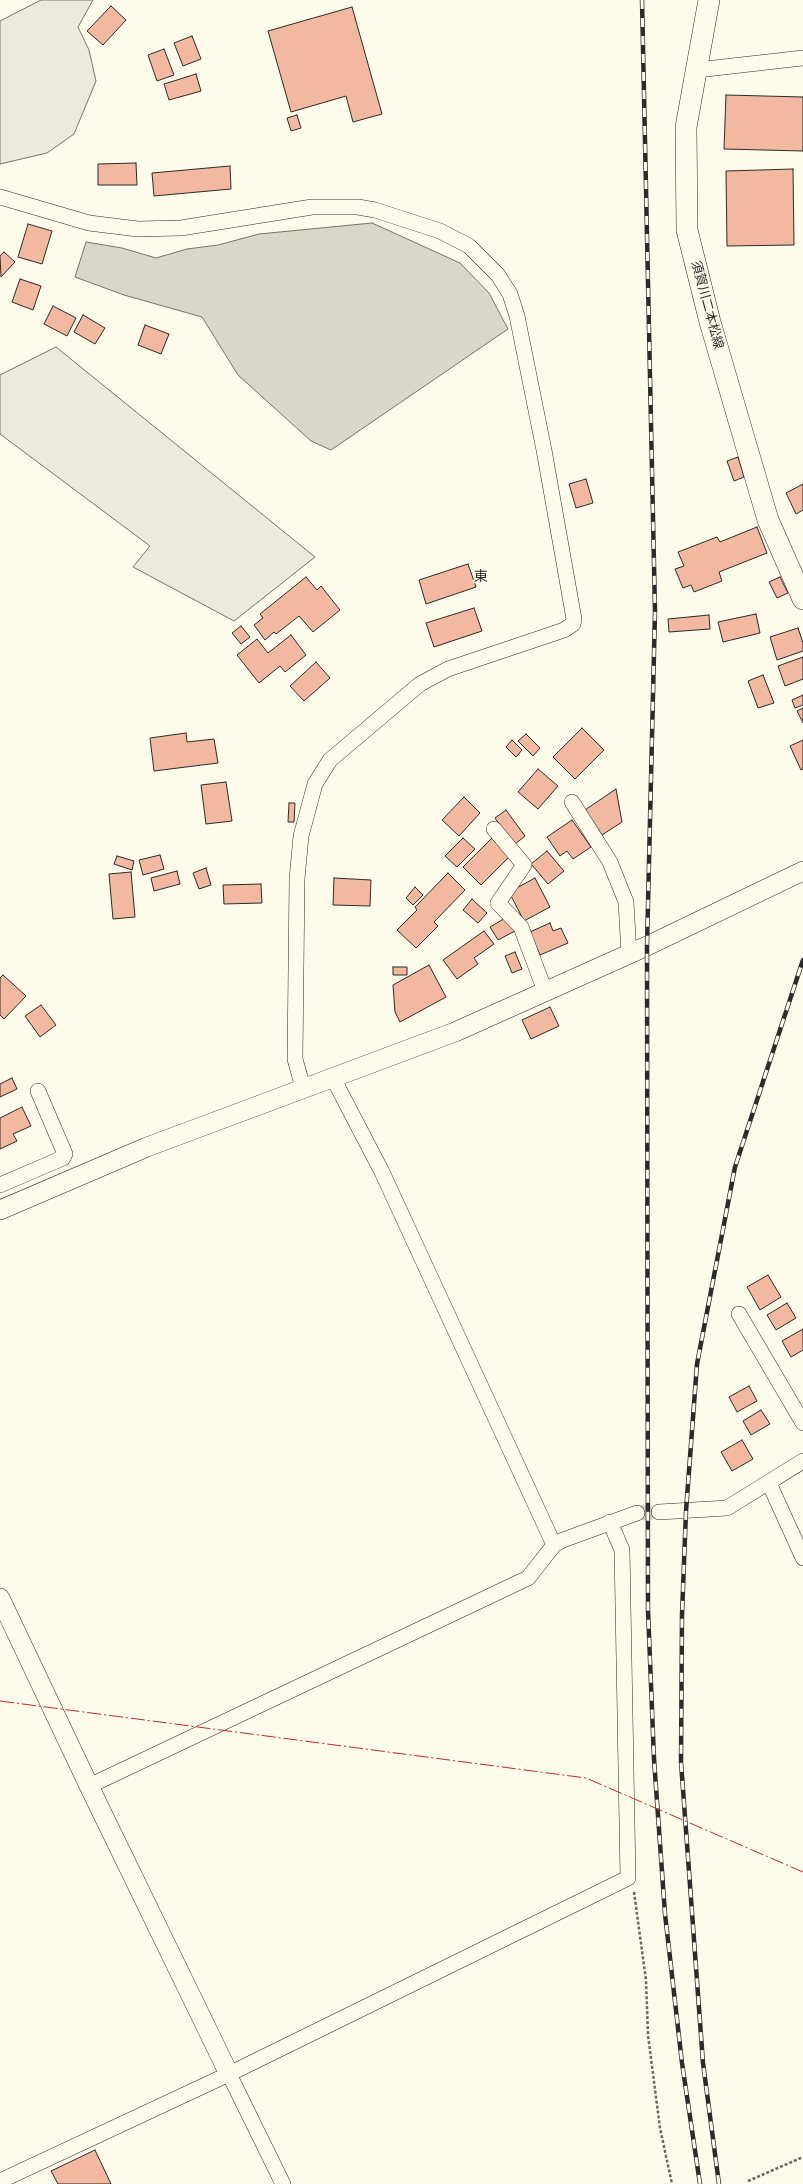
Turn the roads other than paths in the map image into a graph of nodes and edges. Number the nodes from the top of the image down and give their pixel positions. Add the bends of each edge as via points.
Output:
1 (709, 0) edge
2 (803, 58) edge
3 (697, 70) junction
4 (0, 196) edge
5 (803, 599) edge
6 (572, 802) dead end
7 (494, 829) dead end
8 (803, 871) edge
9 (629, 954) junction
10 (545, 991) junction
11 (333, 1078) junction
12 (303, 1088) junction
13 (38, 1091) dead end
14 (0, 1185) edge
15 (0, 1210) edge
16 (739, 1314) dead end
17 (803, 1422) edge
18 (803, 1461) edge
19 (769, 1483) junction
20 (659, 1512) tunnel mouth
21 (638, 1514) tunnel mouth
22 (610, 1522) junction
23 (554, 1545) junction
24 (803, 1558) edge
25 (0, 1598) edge
26 (89, 1786) junction
27 (230, 2074) junction
28 (0, 2181) edge
29 (283, 2184) edge

1 - 3 main road, 須賀川二本松線
2 - 3 street
3 - 5 main road, 須賀川二本松線 via 686,126 687,230 710,322 768,520
4 - 12 street via 89,223 138,229 181,228 312,208 358,206 440,231 469,246 498,275 510,294 517,316 544,450 573,624 564,630 448,669 420,684 330,760 315,784 301,836 297,879 295,1059
6 - 9 street via 610,862 624,896
7 - 10 street via 524,865 498,903 521,927
8 - 9 street
9 - 10 street
10 - 11 street via 455,1032
11 - 12 street
11 - 23 street via 382,1172
12 - 15 street via 147,1147
13 - 14 street via 65,1154 63,1158
16 - 17 street
18 - 19 street
19 - 20 street via 727,1508
19 - 24 street
21 - 22 street
22 - 23 street
22 - 27 street via 622,1550 628,1878
23 - 26 street via 528,1578
25 - 26 street
26 - 27 street
27 - 28 street
27 - 29 street

